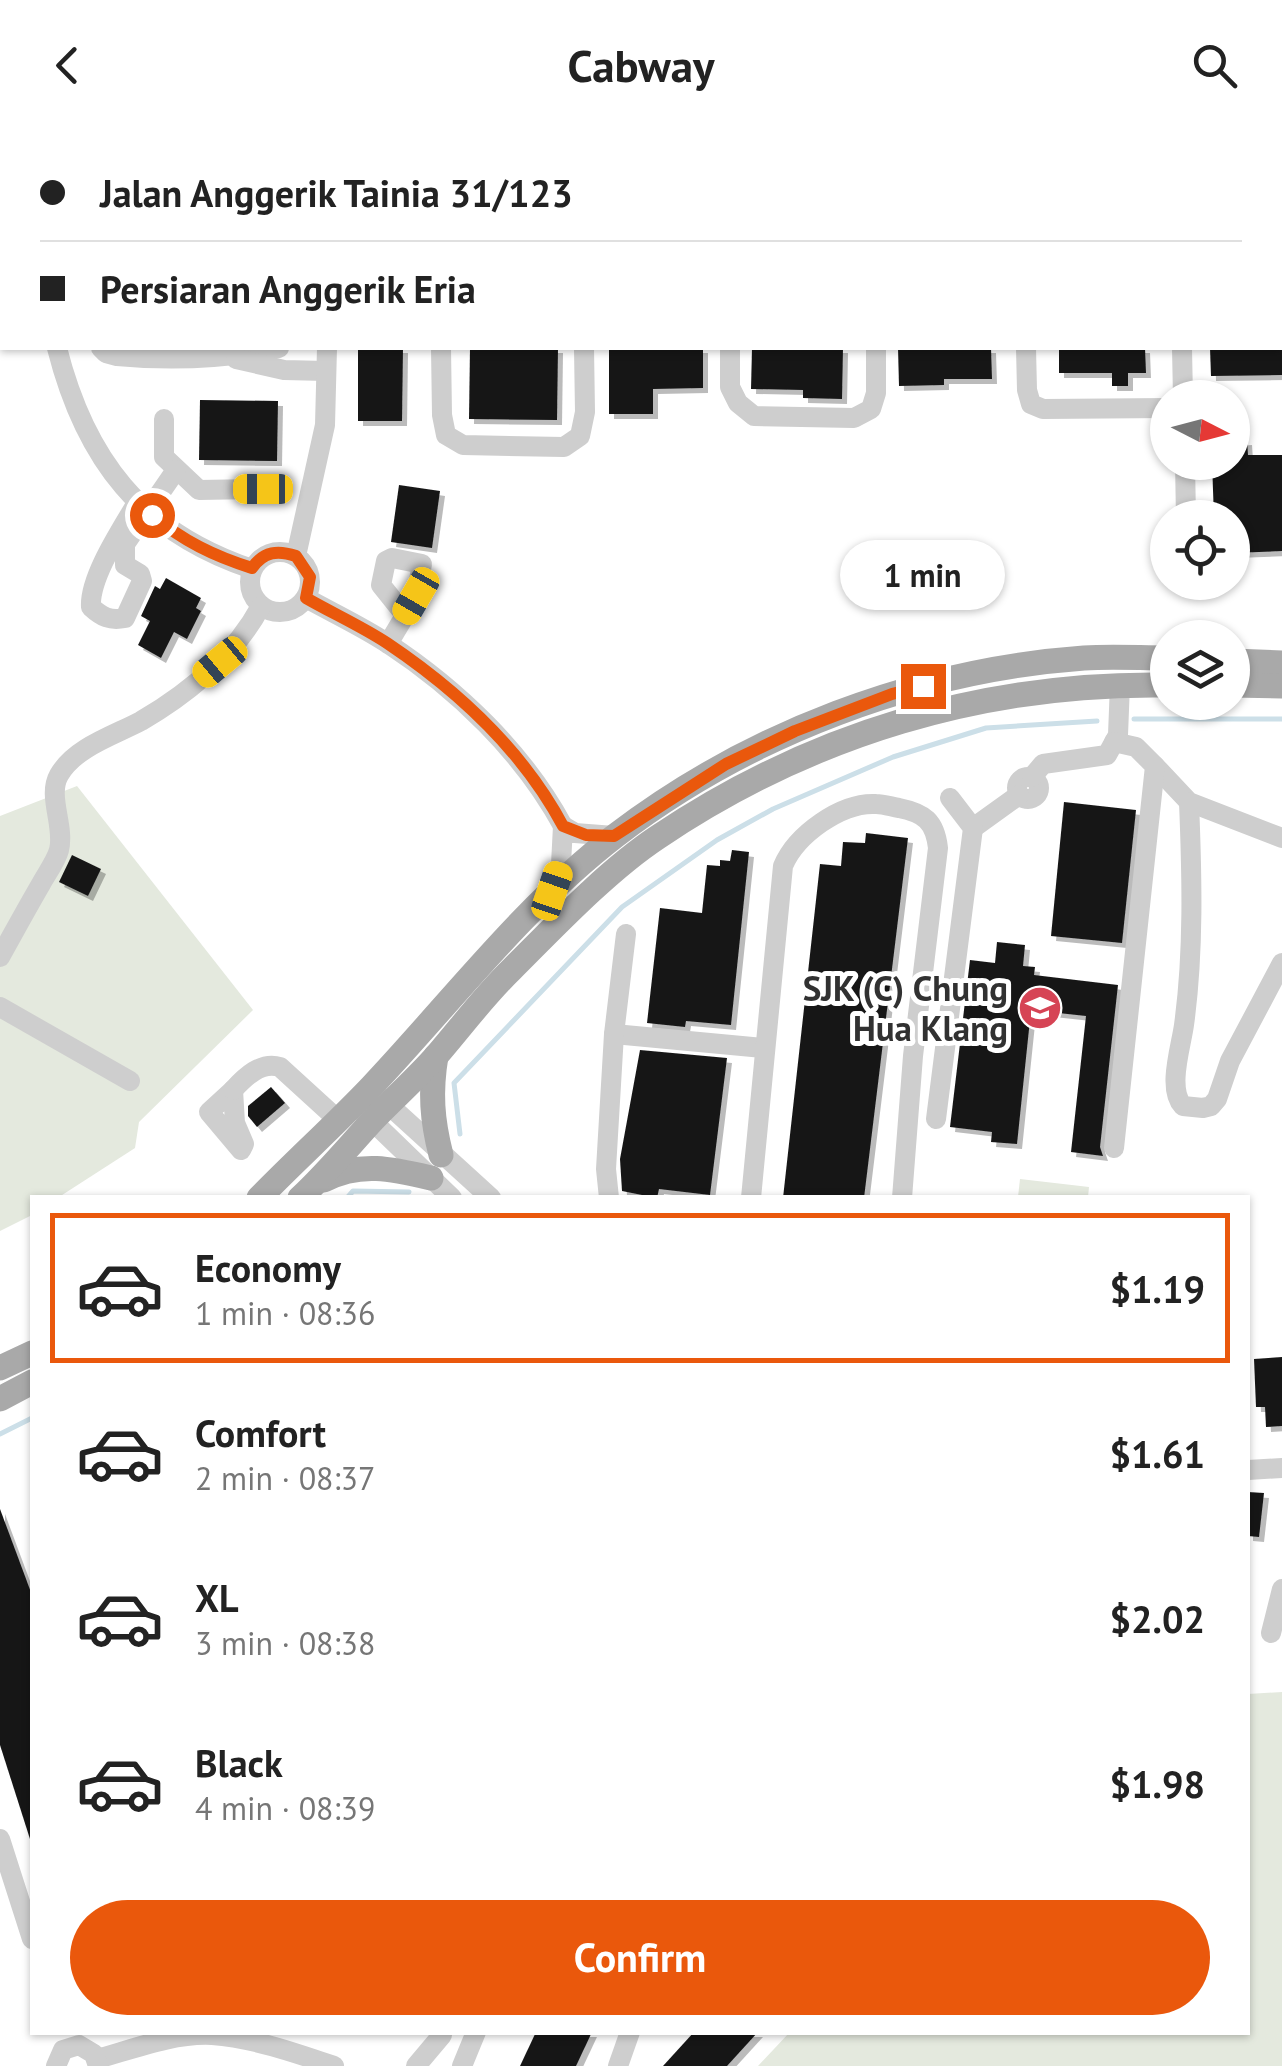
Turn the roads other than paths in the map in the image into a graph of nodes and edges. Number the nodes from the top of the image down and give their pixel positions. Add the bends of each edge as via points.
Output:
1 (58, 350) edge
2 (103, 350) edge
3 (271, 350) edge
4 (281, 350) edge
5 (325, 350) edge
6 (441, 350) edge
7 (584, 350) edge
8 (730, 350) edge
9 (876, 350) edge
10 (1026, 350) edge
11 (1182, 350) edge
12 (189, 354) edge
13 (229, 358) junction
14 (284, 370) junction
15 (326, 371) junction
16 (1183, 380) edge
17 (1150, 408) edge
18 (164, 419) dead end
19 (176, 470) junction
20 (263, 489) dead end
21 (142, 505) junction
22 (296, 556) junction
23 (125, 564) junction
24 (103, 566) junction
25 (252, 568) junction
26 (306, 598) junction
27 (261, 606) junction
28 (405, 615) dead end
29 (388, 644) junction
30 (1150, 658) edge
31 (1250, 661) edge
32 (1282, 663) edge
33 (1120, 684) junction
34 (1150, 684) edge
35 (1250, 686) edge
36 (1282, 686) edge
37 (1114, 742) junction
38 (1156, 766) junction
39 (950, 798) dead end
40 (1189, 802) junction
41 (563, 826) junction
42 (972, 828) junction
43 (614, 836) junction
44 (1282, 838) edge
45 (552, 891) junction
46 (626, 934) dead end
47 (0, 957) edge
48 (1282, 963) edge
49 (0, 1008) edge
50 (614, 1034) junction
51 (763, 1048) junction
52 (436, 1056) junction
53 (130, 1081) dead end
54 (233, 1090) junction
55 (365, 1107) junction
56 (936, 1119) dead end
57 (1114, 1148) dead end
58 (436, 1166) junction
59 (307, 1191) edge
60 (262, 1195) edge
61 (450, 1195) edge
62 (486, 1195) edge
63 (609, 1195) edge
64 (750, 1195) edge
65 (902, 1195) edge
66 (30, 1354) edge
67 (0, 1368) edge
68 (30, 1383) edge
69 (0, 1399) edge
70 (1282, 1468) edge
71 (1250, 1470) edge
72 (1282, 1590) edge
73 (1271, 1633) dead end
74 (0, 1839) edge
75 (30, 1933) edge
76 (202, 2035) edge
77 (216, 2035) edge
78 (442, 2035) edge
79 (443, 2035) edge
80 (475, 2035) edge
81 (628, 2038) edge
82 (66, 2040) edge
83 (98, 2063) edge
84 (56, 2066) edge
85 (334, 2066) edge
86 (416, 2066) edge
87 (430, 2066) edge
88 (462, 2066) edge
89 (618, 2066) edge

1 - 21 street via 81,421
2 - 12 street via 142,358
3 - 13 street
4 - 14 street
5 - 15 street
6 - 7 street via 446,435 464,444 564,447 580,436 585,412
8 - 9 street via 730,387 754,416 854,418 871,409
10 - 17 street via 1032,404
11 - 16 street
12 - 13 street
13 - 14 street
14 - 15 street
15 - 22 street via 325,425
18 - 19 street via 164,457
19 - 20 street via 199,490
19 - 21 street
21 - 23 street via 125,544
21 - 24 street
21 - 25 street via 176,535
22 - 25 street via 273,552
22 - 26 street via 310,577
23 - 24 street
23 - 24 street via 142,581 125,618 114,620 92,606
25 - 27 street via 250,589
26 - 27 street via 290,611
26 - 29 street
27 - 47 street via 220,662 143,719 79,754 58,776 59,852
28 - 29 street
29 - 41 street via 516,754
30 - 43 main road via 1085,658 984,672 892,694 726,764
31 - 32 main road
33 - 34 main road
33 - 37 street
33 - 52 main road via 1028,693 898,720 736,789 656,838 583,901
35 - 36 main road
37 - 38 street via 1136,747
37 - 42 street via 1107,754 1043,764
38 - 40 street
38 - 57 street
39 - 42 street
40 - 44 street
40 - 48 street via 1186,1016 1176,1092 1183,1106 1217,1100
41 - 43 street
41 - 45 street
42 - 56 street
43 - 45 main road
45 - 55 main road
46 - 50 street
49 - 53 street
50 - 51 street
50 - 63 street
51 - 64 street
51 - 65 street via 782,866 790,848 842,813 875,804 920,812 936,830 938,848
52 - 55 main road
52 - 58 main road via 430,1090
54 - 54 street via 244,1144 241,1150 209,1112
54 - 55 street via 271,1064
55 - 58 street
55 - 59 main road
55 - 60 main road
58 - 59 main road via 342,1170
58 - 61 street
58 - 62 street
66 - 67 main road
68 - 69 main road
70 - 71 street
72 - 73 street
74 - 75 street
76 - 83 street
77 - 85 street
78 - 86 street
79 - 87 street
80 - 88 street
81 - 89 street
82 - 83 street via 85,2047
82 - 84 street

